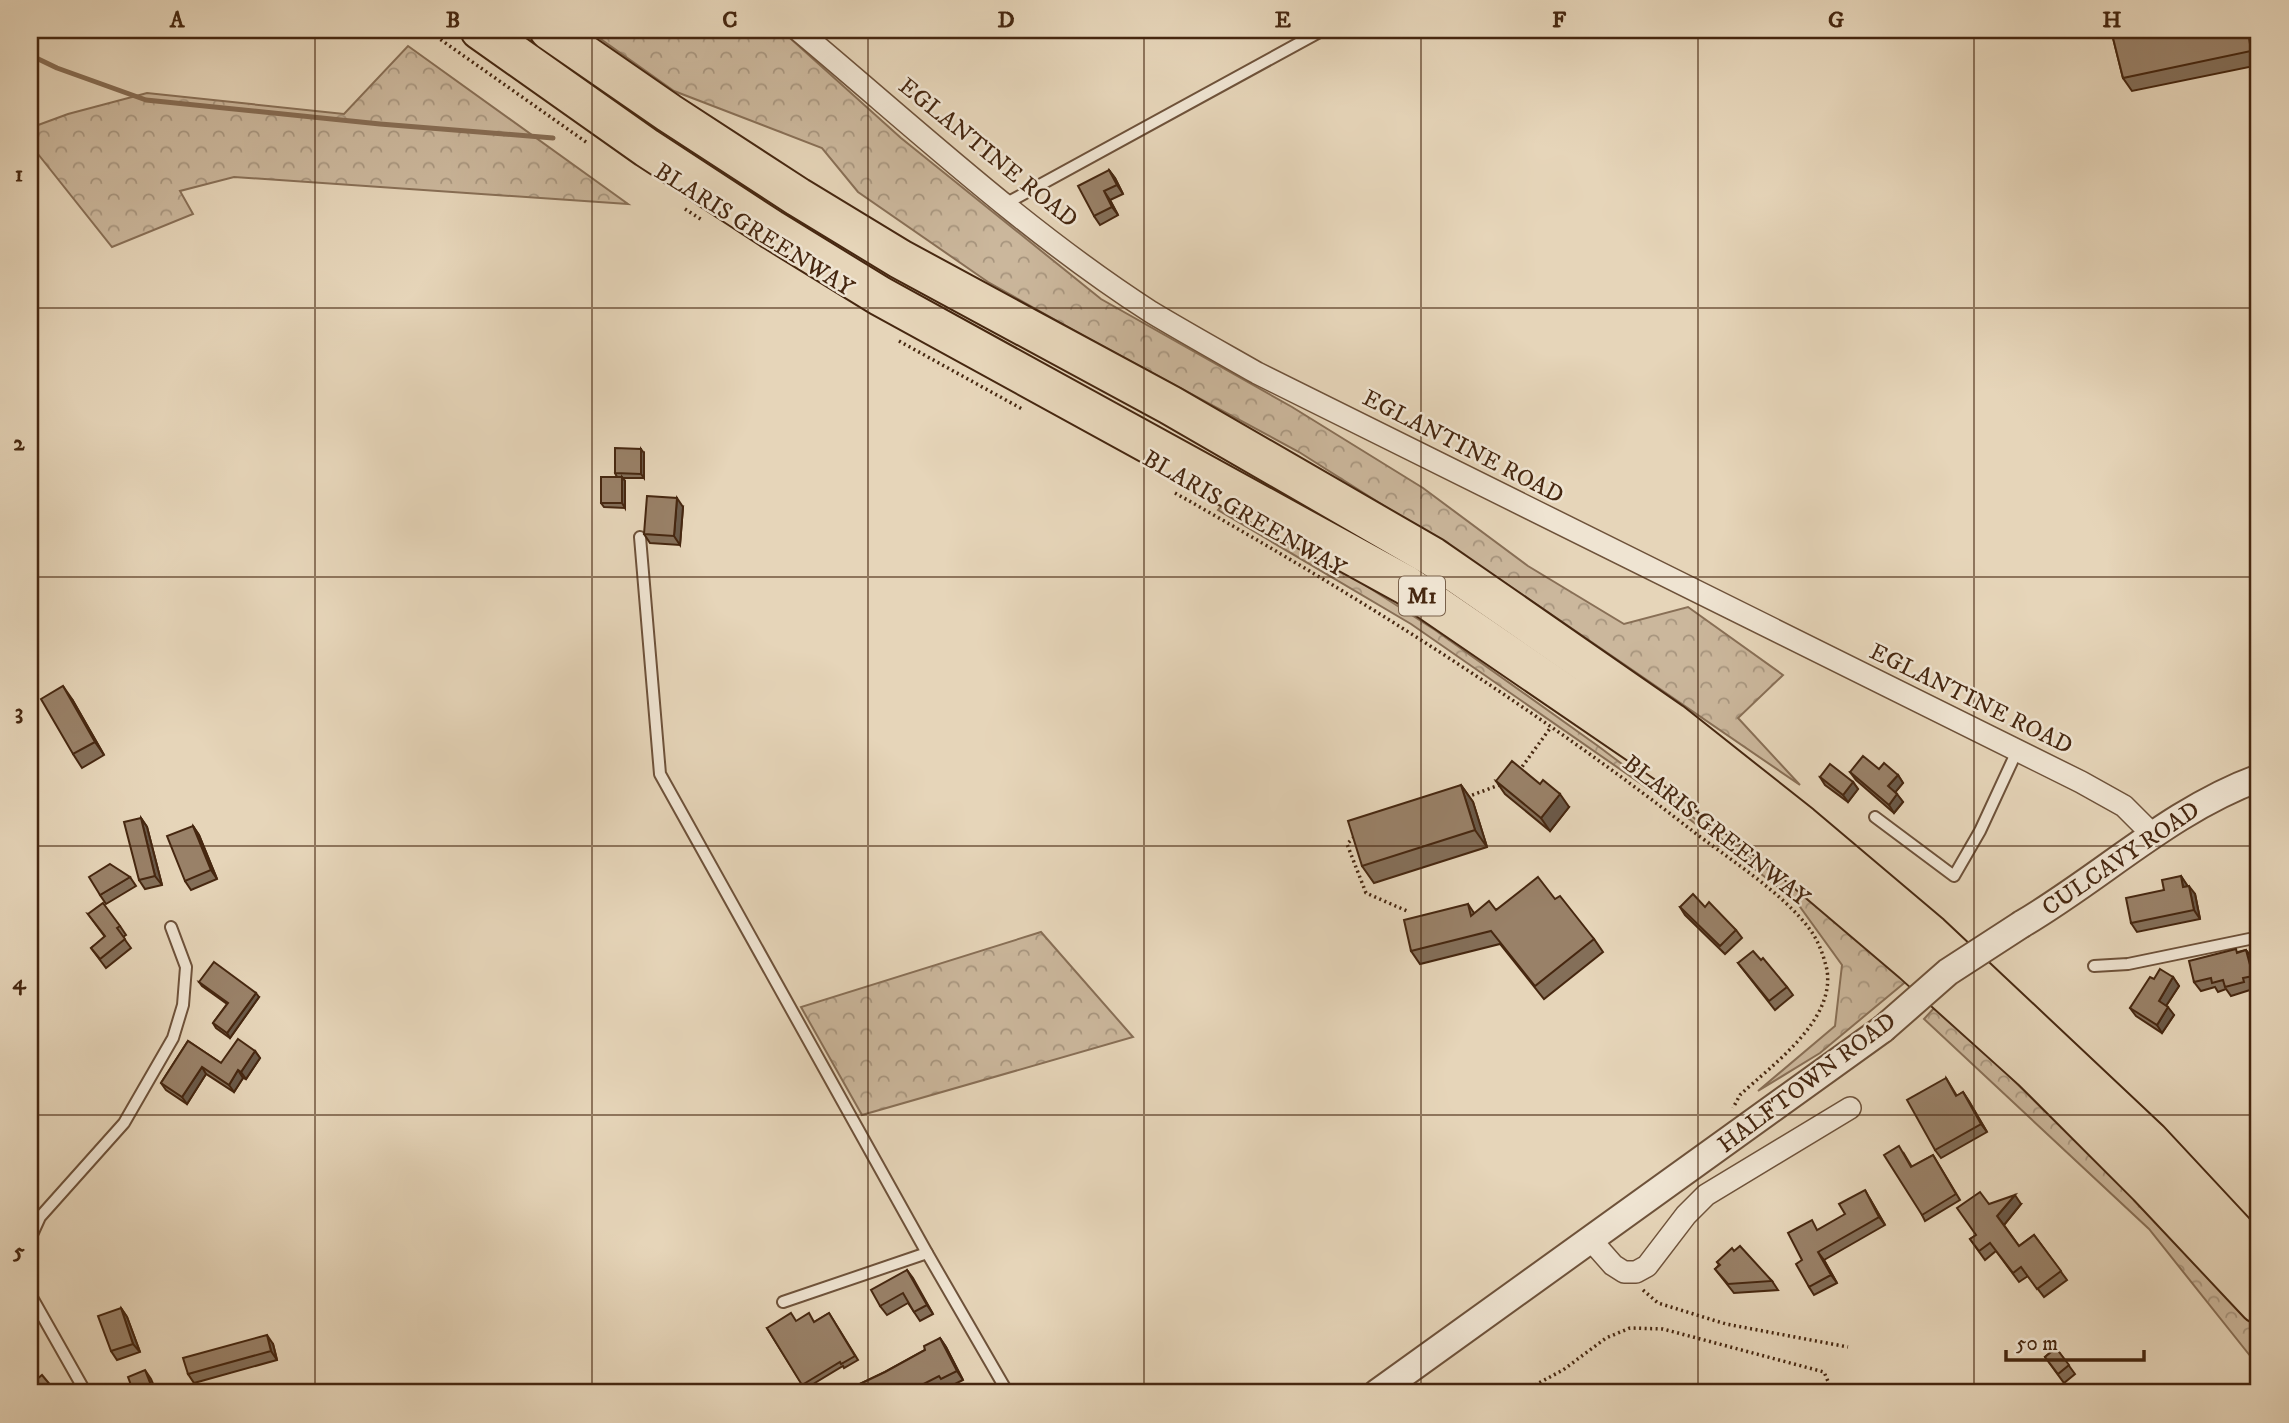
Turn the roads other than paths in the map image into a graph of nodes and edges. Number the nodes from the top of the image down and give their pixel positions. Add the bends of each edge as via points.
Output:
1 (480, 30) edge
2 (549, 30) edge
3 (798, 30) edge
4 (1323, 30) edge
5 (1005, 204) junction
6 (640, 537) dead end
7 (2017, 751) junction
8 (2259, 778) edge
9 (1875, 817) dead end
10 (2152, 834) junction
11 (2022, 924) joint
12 (171, 927) dead end
13 (2259, 937) edge
14 (2094, 966) dead end
15 (1850, 1108) dead end
16 (30, 1239) edge
17 (1590, 1239) junction
18 (927, 1253) junction
19 (2259, 1258) edge
20 (30, 1294) edge
21 (783, 1302) dead end
22 (2259, 1304) edge
23 (86, 1393) edge
24 (1008, 1393) edge
25 (1377, 1393) edge

1 - 22 highway, M1 via 771,229 892,302 1406,585 1672,767 1793,861 2032,1070
2 - 19 highway, M1 via 668,113 900,259 1170,405 1433,557 1671,722 1930,934 2149,1140
3 - 5 street, EGLANTINE ROAD
4 - 5 lane
5 - 7 street, EGLANTINE ROAD via 1151,311 1257,373
6 - 18 lane via 660,774
7 - 9 lane via 1954,876
7 - 10 street, EGLANTINE ROAD via 2124,806
8 - 10 street, CULCAVY ROAD
10 - 11 street, CULCAVY ROAD
11 - 17 street, HALFTOWN ROAD, bridge via 1948,972 1883,1029
12 - 16 lane via 186,967 183,1005 173,1038 124,1123 40,1217
13 - 14 lane via 2128,964
15 - 17 street, HALFTOWN ROAD via 1706,1195 1647,1266 1636,1272 1613,1265
17 - 25 street, HALFTOWN ROAD
18 - 21 lane
18 - 24 lane
20 - 23 lane

